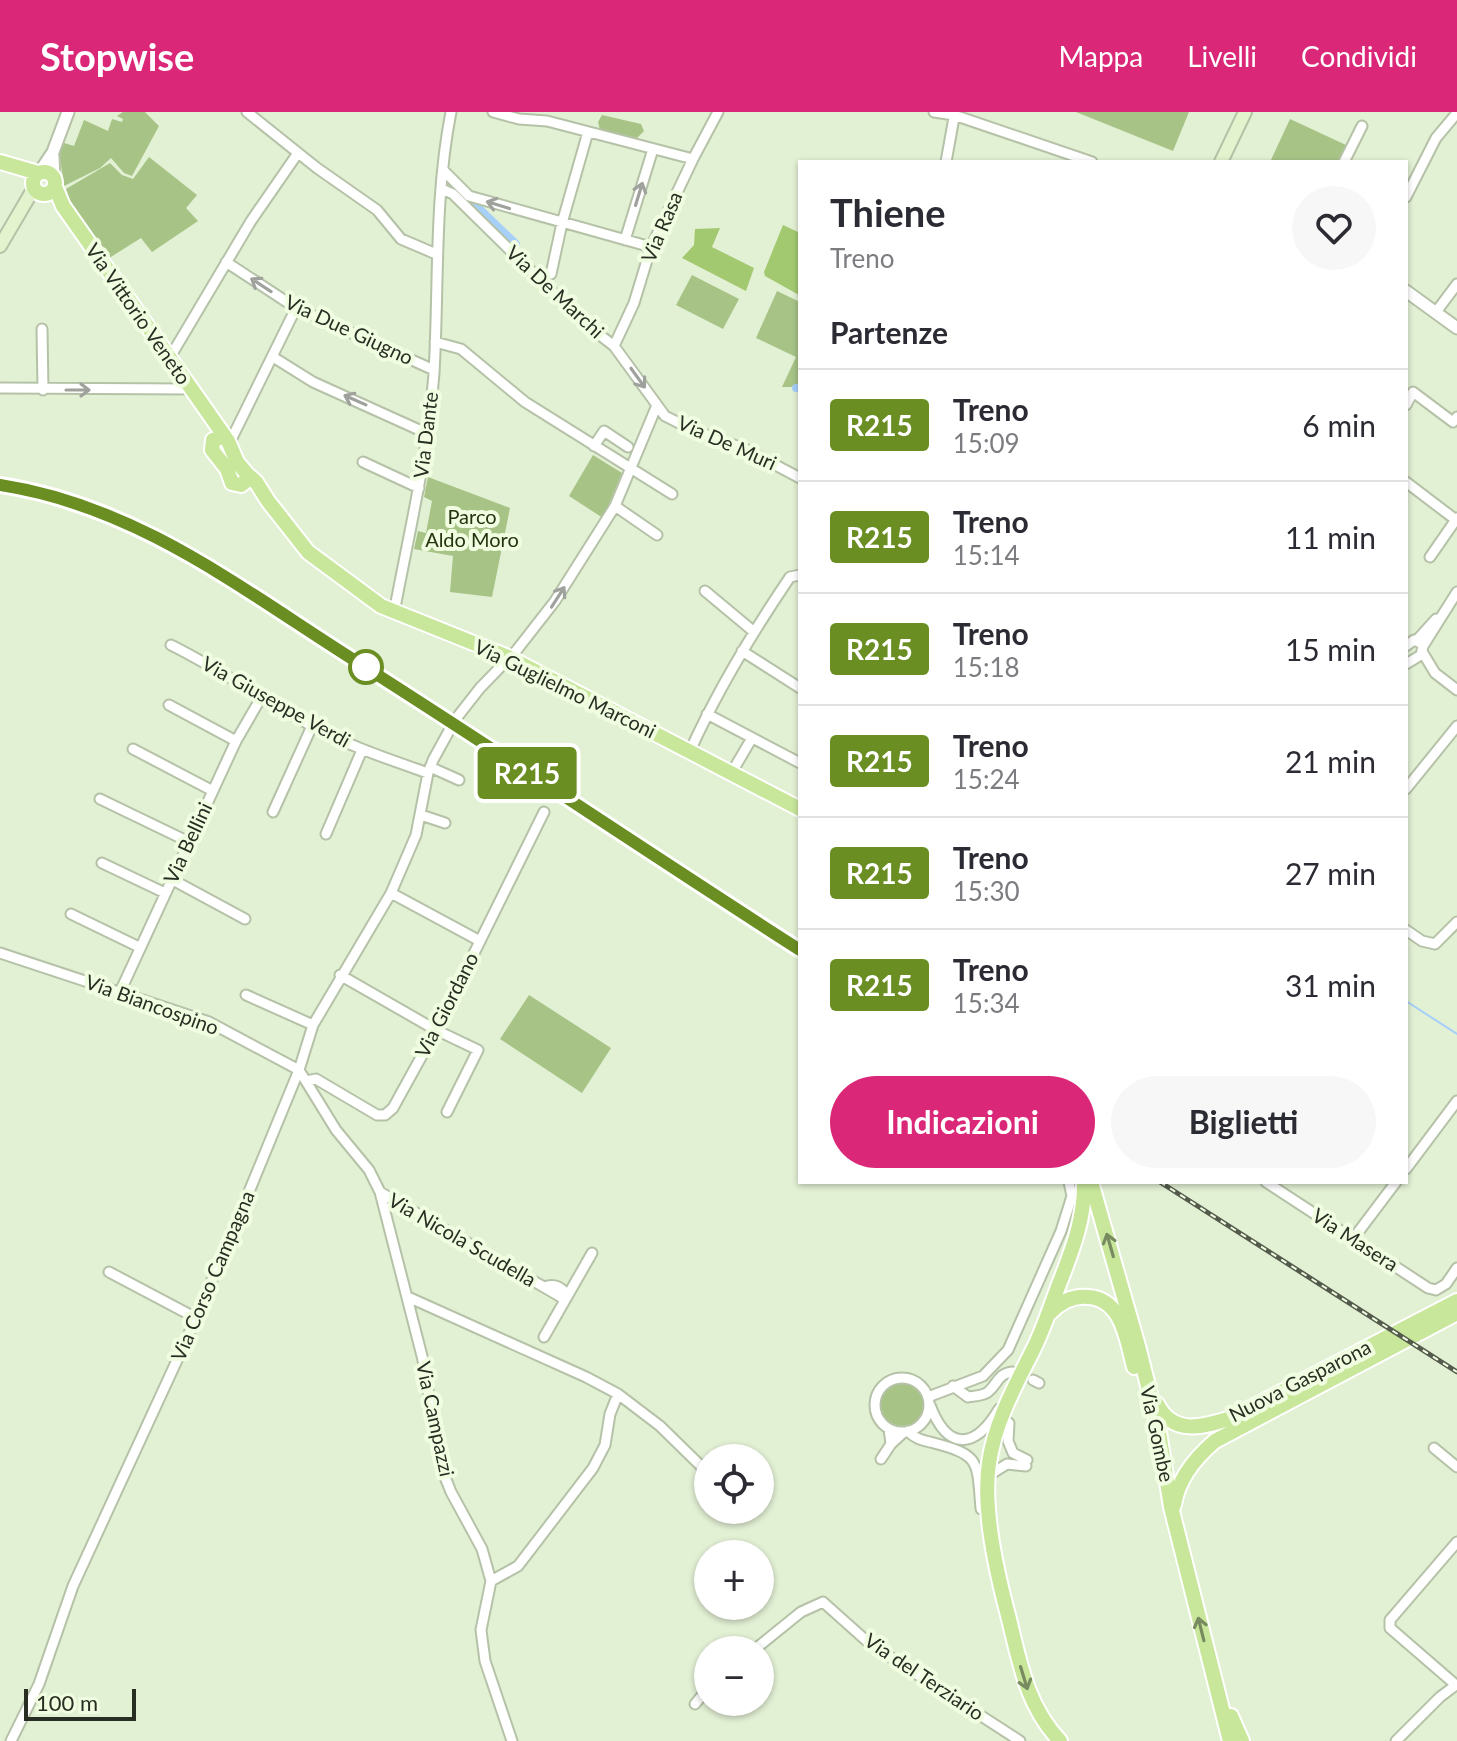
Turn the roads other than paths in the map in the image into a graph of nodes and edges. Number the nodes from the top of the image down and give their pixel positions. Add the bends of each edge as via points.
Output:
1 (68, 112) edge
2 (247, 112) edge
3 (451, 112) edge
4 (493, 112) edge
5 (536, 112) edge
6 (718, 112) edge
7 (934, 112) edge
8 (1245, 112) edge
9 (1457, 113) edge
10 (954, 114) edge
11 (527, 115) edge
12 (547, 121) junction
13 (1362, 126) dead end
14 (588, 132) junction
15 (653, 149) junction
16 (298, 153) junction
17 (693, 159) junction
18 (946, 160) edge
19 (1086, 160) edge
20 (1222, 160) edge
21 (1345, 160) edge
22 (0, 162) edge
23 (444, 171) junction
24 (43, 184) junction
25 (442, 189) junction
26 (1408, 193) edge
27 (562, 223) junction
28 (625, 240) junction
29 (0, 246) edge
30 (651, 247) junction
31 (436, 254) junction
32 (226, 262) junction
33 (551, 274) dead end
34 (1457, 284) edge
35 (1408, 292) edge
36 (296, 308) junction
37 (1436, 312) junction
38 (1457, 328) edge
39 (42, 329) dead end
40 (435, 342) junction
41 (614, 346) junction
42 (273, 357) junction
43 (169, 359) junction
44 (434, 370) junction
45 (0, 388) edge
46 (190, 389) junction
47 (43, 390) junction
48 (1408, 401) edge
49 (657, 405) junction
50 (1456, 421) edge
51 (426, 433) junction
52 (225, 438) junction
53 (594, 446) junction
54 (628, 447) dead end
55 (363, 462) dead end
56 (629, 468) junction
57 (798, 477) edge
58 (1409, 484) edge
59 (419, 488) junction
60 (672, 494) dead end
61 (615, 506) junction
62 (1456, 519) edge
63 (657, 535) dead end
64 (1430, 557) dead end
65 (798, 575) edge
66 (705, 591) dead end
67 (1457, 592) edge
68 (394, 613) junction
69 (753, 631) junction
70 (171, 645) dead end
71 (742, 651) junction
72 (1413, 651) edge
73 (508, 657) junction
74 (798, 687) edge
75 (1457, 690) edge
76 (262, 696) junction
77 (169, 705) dead end
78 (707, 714) junction
79 (312, 726) junction
80 (1457, 726) edge
81 (752, 738) junction
82 (236, 741) junction
83 (133, 749) dead end
84 (362, 750) junction
85 (690, 751) junction
86 (798, 762) edge
87 (429, 770) junction
88 (732, 772) junction
89 (459, 780) dead end
90 (1408, 787) edge
91 (213, 791) junction
92 (100, 799) dead end
93 (798, 808) edge
94 (273, 812) dead end
95 (544, 812) dead end
96 (421, 815) junction
97 (445, 823) dead end
98 (326, 834) dead end
99 (189, 842) junction
100 (102, 863) dead end
101 (171, 879) junction
102 (165, 893) junction
103 (391, 893) junction
104 (71, 914) dead end
105 (245, 919) dead end
106 (1457, 922) edge
107 (1408, 931) edge
108 (480, 941) junction
109 (139, 947) junction
110 (0, 953) edge
111 (340, 975) junction
112 (120, 992) junction
113 (246, 995) dead end
114 (313, 1025) junction
115 (436, 1030) junction
116 (299, 1070) junction
117 (306, 1081) junction
118 (1457, 1101) edge
119 (447, 1112) dead end
120 (1408, 1166) edge
121 (1069, 1184) edge
122 (1084, 1184) edge
123 (1092, 1184) edge
124 (1269, 1184) edge
125 (1394, 1184) edge
126 (380, 1192) junction
127 (1353, 1239) junction
128 (592, 1253) dead end
129 (1457, 1268) edge
130 (109, 1272) dead end
131 (568, 1295) junction
132 (408, 1297) junction
133 (1074, 1297) junction
134 (1457, 1301) edge
135 (1128, 1309) junction
136 (1457, 1313) edge
137 (1048, 1315) junction
138 (196, 1318) junction
139 (544, 1337) dead end
140 (1138, 1346) junction
141 (1033, 1351) junction
142 (1013, 1379) junction
143 (953, 1386) junction
144 (618, 1394) junction
145 (1141, 1396) junction
146 (928, 1400) junction
147 (1231, 1418) junction
148 (1009, 1423) junction
149 (1158, 1426) junction
150 (889, 1429) junction
151 (906, 1431) junction
152 (891, 1444) junction
153 (1434, 1448) dead end
154 (694, 1459) edge
155 (881, 1459) dead end
156 (1457, 1467) edge
157 (990, 1479) junction
158 (1172, 1512) junction
159 (1457, 1542) edge
160 (491, 1581) junction
161 (1005, 1607) junction
162 (771, 1636) edge
163 (1457, 1685) edge
164 (1216, 1687) junction
165 (11, 1741) edge
166 (512, 1741) edge
167 (1020, 1741) edge
168 (1060, 1741) edge
169 (1230, 1741) edge
170 (1242, 1741) edge
171 (1396, 1741) edge

1 - 24 street
2 - 16 street
3 - 23 street, Via Dante
4 - 11 street
5 - 12 street
6 - 17 street, Via Rasa
7 - 10 street
8 - 20 main road
9 - 26 street via 1436,138
10 - 18 street
10 - 19 street
11 - 12 street
12 - 14 street
13 - 21 street
14 - 15 street
14 - 27 street
15 - 17 street
28 -> 15 street
16 - 31 street via 377,210 401,239
16 - 32 street
17 - 30 street, Via Rasa
22 - 24 main road, Via Vittorio Veneto
23 - 25 street, Via Dante
27 -> 23 street via 469,196
24 - 29 main road
24 - 43 main road, Via Vittorio Veneto
25 - 31 street, Via Dante
25 - 41 street, Via De Marchi via 460,200
27 - 28 street
27 - 33 street
28 - 30 street
30 - 41 street, Via Rasa
31 - 40 street, Via Dante
36 -> 32 street, Via Due Giugno
32 - 43 street
34 - 37 street
35 - 37 street
36 - 42 street
36 - 44 street, Via Due Giugno
37 - 38 street
39 - 47 street
40 - 44 street, Via Dante
40 - 53 street via 461,349 525,402
41 -> 49 street, Via De Marchi
51 -> 42 street via 313,382
42 - 52 street
43 - 46 main road, Via Vittorio Veneto
44 - 51 street, Via Dante
45 - 47 street
47 -> 46 street
46 - 52 main road, Via Vittorio Veneto
48 - 50 street via 1413,392
49 - 56 street, Via Corso Campagna
49 - 57 street, Via De Muri via 665,416
51 - 59 street, Via Dante
52 - 68 main road, Via Vittorio Veneto via 244,480 256,482 308,552
53 - 54 street via 604,431
53 - 56 street
55 - 59 street
56 - 60 street
56 - 61 street, Via Corso Campagna
58 - 62 street
59 - 68 street, Via Dante
61 - 63 street
73 -> 61 street, Via Corso Campagna via 555,601
62 - 64 street
65 - 69 street via 790,577
66 - 69 street
67 - 72 street
68 - 73 main road, Via Guglielmo Marconi
69 - 71 street
70 - 76 street, Via Giuseppe Verdi
71 - 74 street
71 - 78 street
72 - 75 street
73 - 85 main road, Via Guglielmo Marconi
73 - 87 street, Via Corso Campagna via 455,720
76 - 79 street, Via Giuseppe Verdi
76 - 82 street, Via Bellini
77 - 82 street
78 - 81 street
78 - 85 street
79 - 84 street, Via Giuseppe Verdi
79 - 94 street
80 - 90 street
81 - 86 street
81 - 88 street
82 - 91 street, Via Bellini
83 - 91 street
84 - 87 street, Via Giuseppe Verdi
84 - 98 street
85 - 88 main road, Via Guglielmo Marconi
87 - 89 street
87 - 96 street, Via Corso Campagna
88 - 93 main road, Via Guglielmo Marconi
91 - 99 street, Via Bellini
92 - 99 street
95 - 108 street, Via Giordano
96 - 97 street
96 - 103 street, Via Corso Campagna
99 - 101 street, Via Bellini
100 - 102 street
101 - 102 street, Via Bellini
101 - 105 street
102 - 109 street, Via Bellini
103 - 108 street
103 - 111 street, Via Corso Campagna
104 - 109 street
106 - 107 street via 1435,944
108 - 115 street, Via Giordano
109 - 112 street, Via Bellini
110 - 112 street, Via Biancospino
111 - 114 street, Via Corso Campagna
111 - 115 street
112 - 116 street, Via Biancospino via 209,1022
113 - 114 street
114 - 116 street, Via Corso Campagna
115 - 117 street, Via Giordano via 385,1115 316,1079
115 - 119 street via 478,1050
116 - 117 street, Via Campazzi
116 - 138 street, Via Corso Campagna
117 - 126 street, Via Campazzi
118 - 120 street
121 - 143 street via 1072,1196 1061,1231 1008,1350 983,1376
122 - 137 main road via 1081,1222
135 -> 123 main road, Via Gombe
124 - 127 street, Via Masera
125 - 127 street
126 - 131 street, Via Nicola Scudella via 544,1287 552,1284
126 - 132 street, Via Campazzi
127 - 129 street, Via Masera via 1428,1288 1446,1284
128 - 131 street
130 - 138 street
131 - 139 street
132 - 144 street
132 - 160 street, Via Campazzi via 441,1467 482,1549
133 - 135 main road via 1109,1294
133 - 137 main road
133 - 145 main road via 1102,1299 1114,1310
134 - 147 main road, Nuova Gasparona
135 - 140 main road, Via Gombe
136 - 158 main road, Nuova Gasparona via 1215,1441 1181,1482
137 - 141 main road
138 - 165 street, Via Corso Campagna via 73,1586 39,1684
140 - 147 main road, Nuova Gasparona via 1166,1418 1192,1427
140 - 149 main road, Via Gombe
141 - 142 main road
141 - 148 main road
142 - 143 street via 1001,1375 988,1392 968,1397
142 - 146 street via 989,1425 966,1439 944,1433
142 - 157 main road via 992,1448
143 - 146 street
144 - 154 street
144 - 160 street via 605,1445 593,1468 518,1566
145 - 149 main road
145 - 158 main road
146 - 150 street via 911,1379 896,1378 883,1385 875,1411
146 - 151 street via 921,1424
147 - 149 main road via 1185,1435
148 - 157 main road
148 - 157 street via 1013,1453 1026,1463 1007,1464
149 - 158 main road, Via Gombe
150 - 151 street
150 - 152 street
151 - 152 street
151 - 161 street via 974,1460 986,1539
152 - 155 street
153 - 156 street
157 - 161 main road
164 -> 158 main road, Via Gombe
159 - 163 street via 1390,1620 1390,1628
160 - 166 street, Via Campazzi via 481,1630 485,1661
161 -> 168 main road via 1029,1696
162 - 167 street, Via del Terziario via 823,1602 870,1644
163 - 171 street
164 - 169 main road, Via Gombe
164 - 170 main road, Via Gombe

